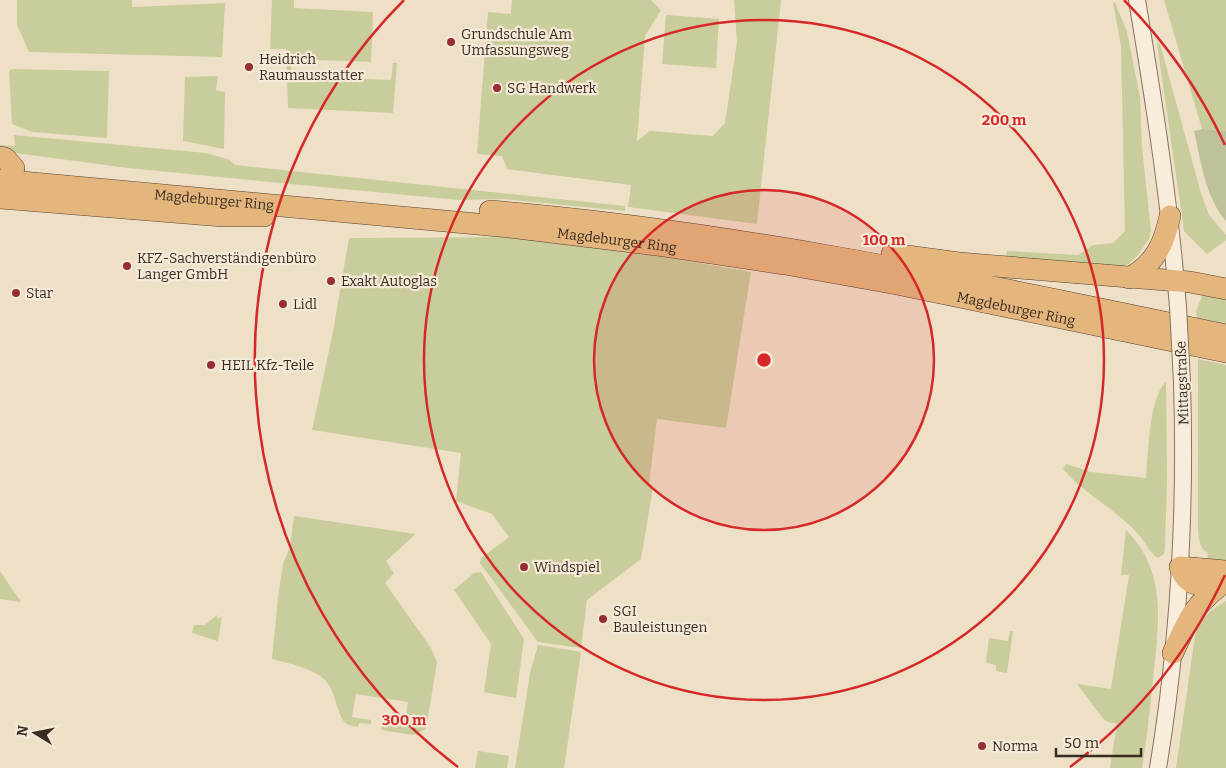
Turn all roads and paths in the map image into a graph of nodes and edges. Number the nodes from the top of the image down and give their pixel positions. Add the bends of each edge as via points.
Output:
1 (1136, 0) edge
2 (4, 168) edge
3 (0, 198) edge
4 (365, 213) junction
5 (1170, 216) junction
6 (714, 238) junction
7 (1128, 278) junction
8 (1176, 281) junction
9 (1226, 289) edge
10 (1226, 336) edge
11 (1226, 352) edge
12 (1180, 567) junction
13 (1225, 579) edge
14 (1173, 653) junction
15 (1158, 768) edge

1 - 5 street, Mittagstraße
2 - 4 highway, Magdeburger Ring
2 - 6 highway, Magdeburger Ring via 533,214
3 - 4 highway via 223,216 353,220
4 - 11 highway, Magdeburger Ring via 510,227 785,264
5 - 7 highway via 1162,245 1153,260
5 - 8 street, Mittagstraße
6 - 7 highway via 733,232 959,263
6 - 10 highway, Magdeburger Ring via 925,273
7 - 8 highway
8 - 9 highway
8 - 12 street, Mittagstraße, bridge via 1182,382
12 - 13 highway via 1183,576 1193,584 1208,586
12 - 14 street, Mittagstraße
13 - 14 highway via 1194,610
14 - 15 street, Mittagstraße

